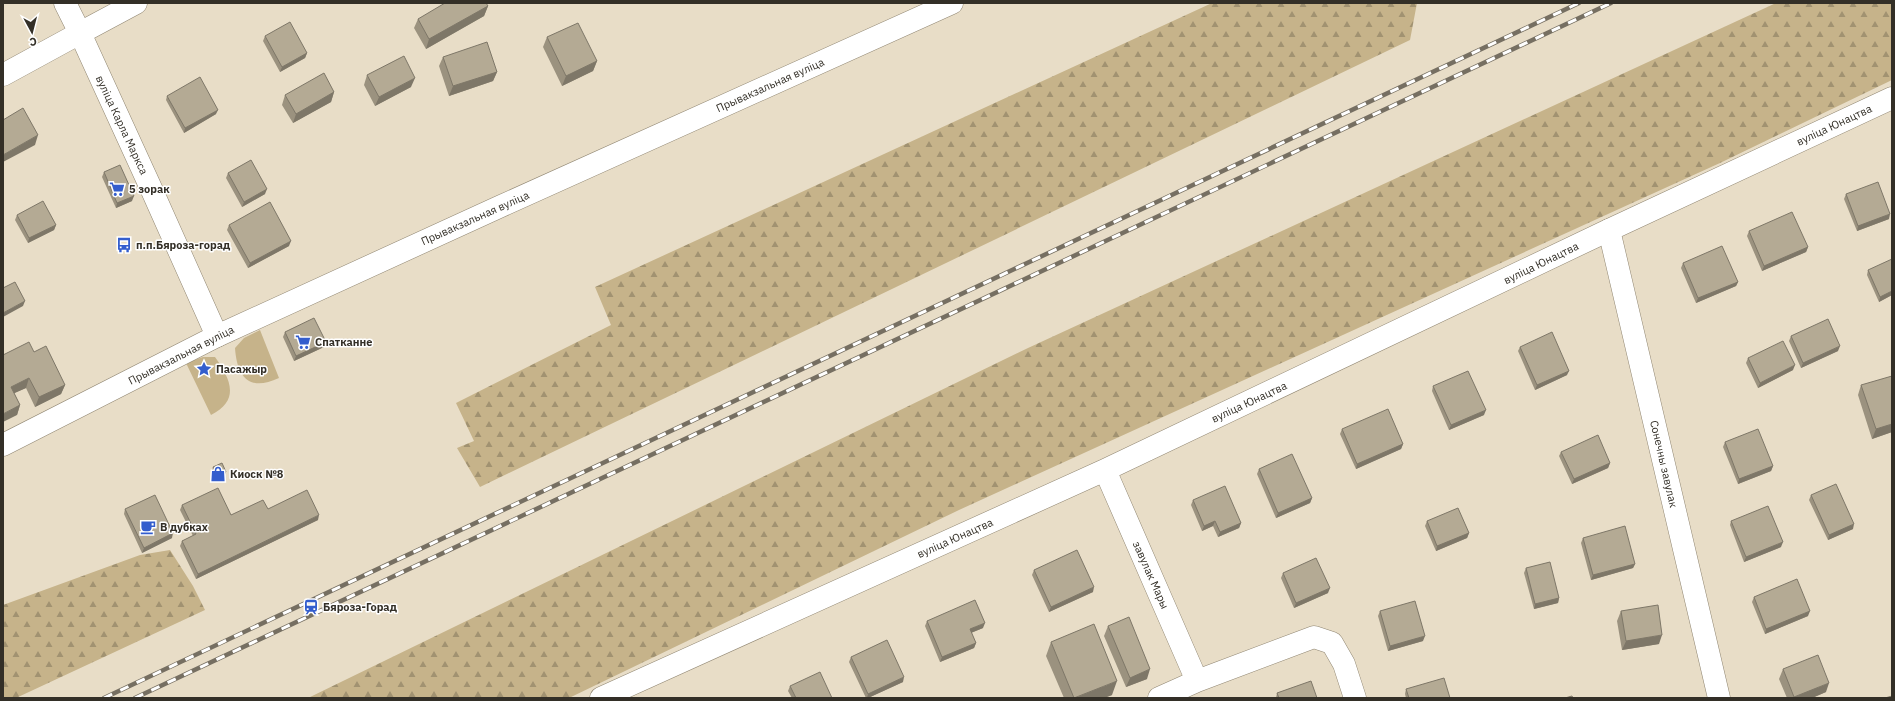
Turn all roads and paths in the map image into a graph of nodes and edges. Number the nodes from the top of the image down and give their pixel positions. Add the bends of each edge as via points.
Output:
1 (65, 3) edge
2 (136, 3) edge
3 (952, 3) edge
4 (80, 33) junction
5 (3, 75) edge
6 (1892, 98) edge
7 (1609, 230) junction
8 (217, 336) junction
9 (3, 445) edge
10 (1105, 470) junction
11 (1198, 681) junction
12 (601, 698) edge
13 (1158, 698) edge
14 (1355, 698) edge
15 (1719, 698) edge

1 - 4 street, вуліца Карла Маркса
2 - 4 street
3 - 8 street, Прывакзальная вуліца via 498,206
4 - 5 street
4 - 8 street, вуліца Карла Маркса
6 - 7 street, вуліца Юнацтва
7 - 10 street, вуліца Юнацтва
7 - 15 street, Сонечны завулак
8 - 9 street, Прывакзальная вуліца
10 - 11 street, завулак Мары
10 - 12 street, вуліца Юнацтва
11 - 13 street
11 - 14 street via 1314,637 1332,643 1344,664

